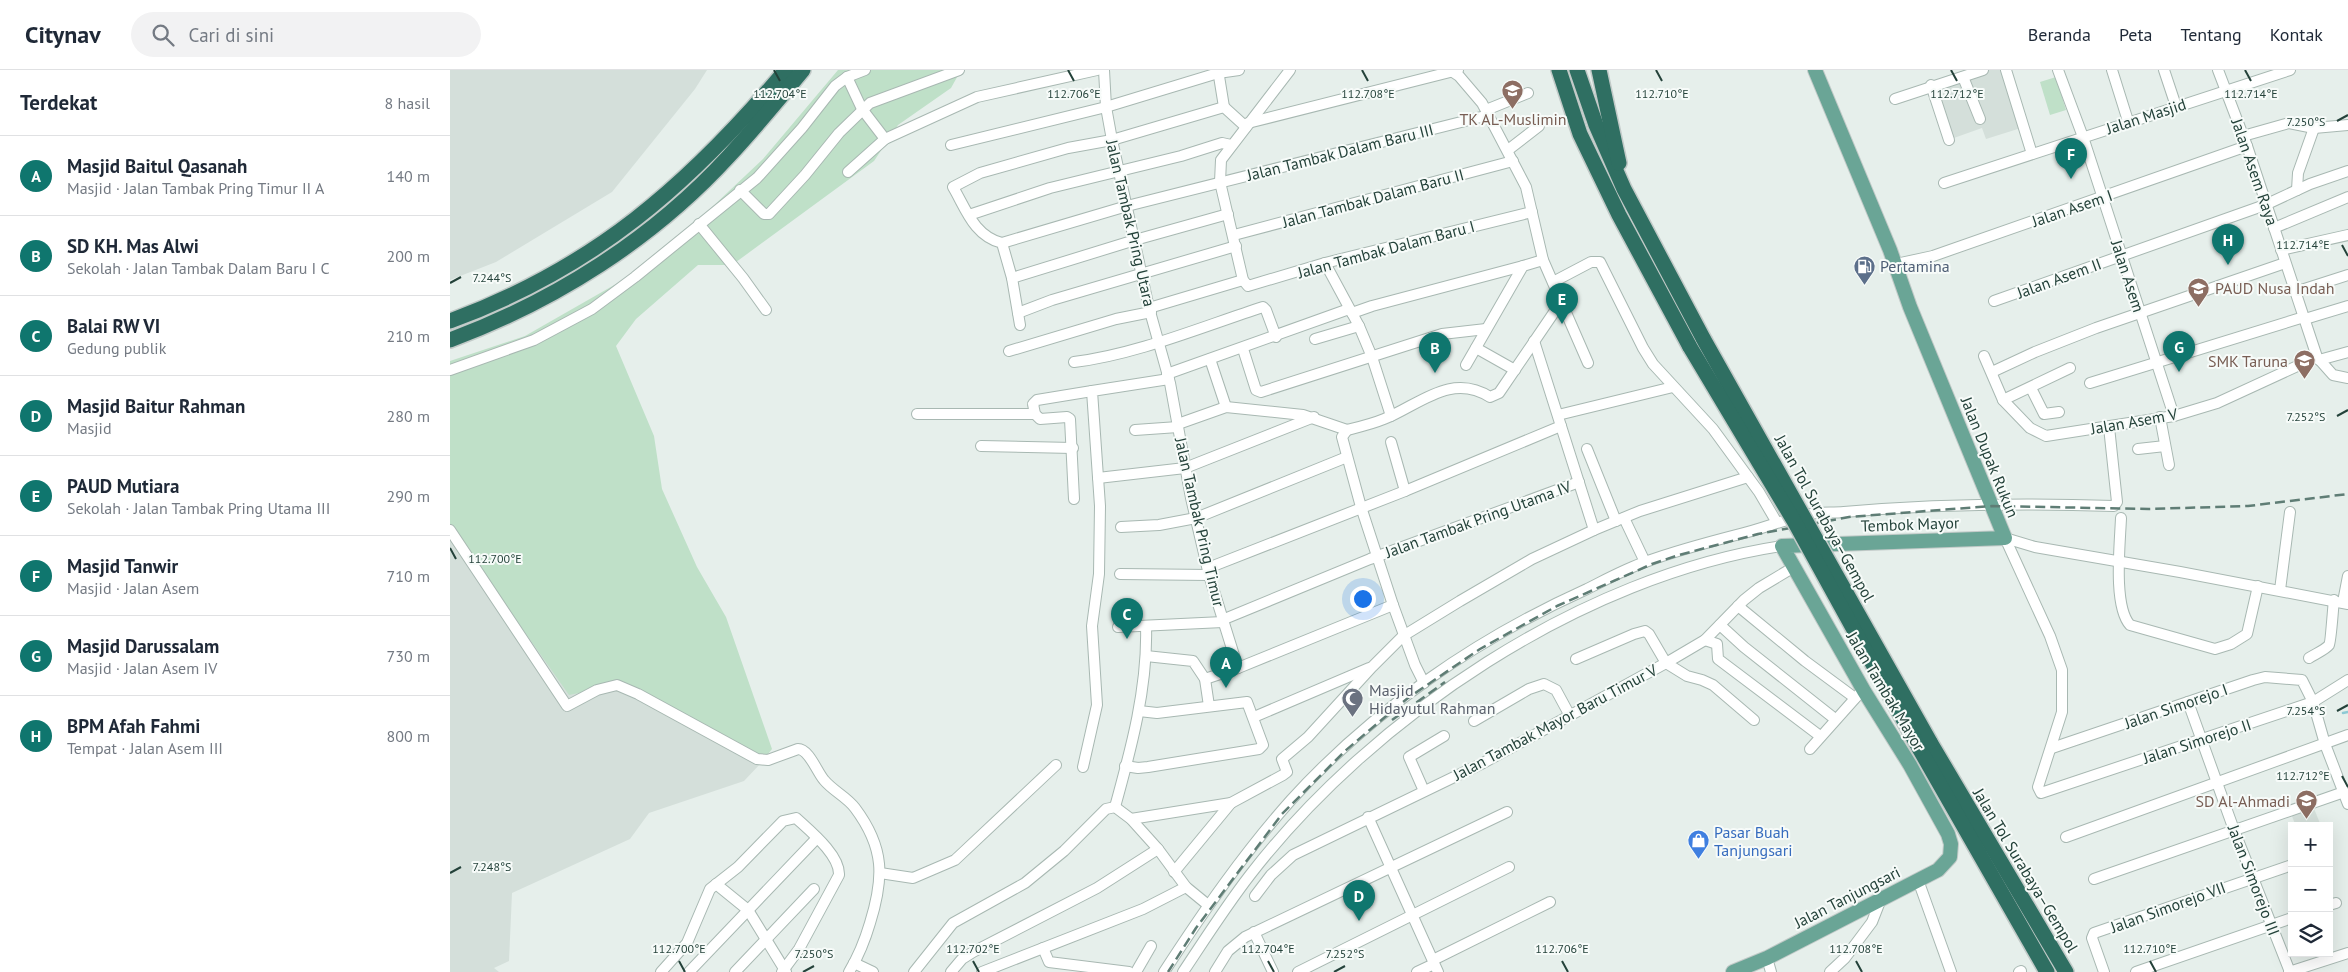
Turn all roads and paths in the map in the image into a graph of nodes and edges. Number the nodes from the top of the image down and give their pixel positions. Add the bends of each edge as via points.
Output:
1 (786, 70) edge
2 (803, 70) edge
3 (865, 70) edge
4 (959, 70) edge
5 (1098, 70) edge
6 (1104, 70) edge
7 (1239, 70) edge
8 (1290, 70) edge
9 (1551, 70) edge
10 (1560, 70) edge
11 (1577, 70) edge
12 (1600, 70) edge
13 (1815, 70) edge
14 (1982, 70) edge
15 (2006, 70) edge
16 (2058, 70) edge
17 (2112, 70) edge
18 (2164, 70) edge
19 (2218, 70) edge
20 (2290, 70) edge
21 (1454, 71) edge
22 (1218, 72) edge
23 (2276, 72) edge
24 (847, 77) junction
25 (1963, 77) junction
26 (1931, 85) junction
27 (2227, 91) junction
28 (1528, 93) dead end
29 (1896, 99) dead end
30 (2176, 106) junction
31 (1106, 107) junction
32 (1224, 108) junction
33 (862, 109) junction
34 (1487, 112) junction
35 (1980, 119) dead end
36 (2128, 121) junction
37 (1247, 125) junction
38 (2348, 125) edge
39 (1539, 126) dead end
40 (2314, 128) junction
41 (1580, 134) junction
42 (2083, 137) junction
43 (885, 139) junction
44 (1112, 140) junction
45 (1949, 140) dead end
46 (2245, 141) junction
47 (951, 145) dead end
48 (1231, 145) junction
49 (1508, 150) junction
50 (2032, 154) junction
51 (1513, 161) junction
52 (1118, 170) junction
53 (2348, 171) edge
54 (848, 172) dead end
55 (1220, 182) junction
56 (1944, 183) dead end
57 (1624, 189) junction
58 (740, 190) junction
59 (2297, 190) junction
60 (2102, 198) junction
61 (2348, 198) edge
62 (2266, 205) junction
63 (1127, 206) junction
64 (1532, 212) junction
65 (1228, 214) junction
66 (969, 215) junction
67 (699, 224) junction
68 (2274, 228) junction
69 (1234, 235) junction
70 (2348, 235) edge
71 (1135, 240) junction
72 (1002, 243) junction
73 (1236, 246) junction
74 (2281, 250) junction
75 (2121, 256) junction
76 (1544, 260) junction
77 (1325, 263) junction
78 (2285, 263) junction
79 (1896, 264) junction
80 (1523, 266) junction
81 (1142, 274) junction
82 (2348, 275) edge
83 (1012, 278) junction
84 (1243, 280) junction
85 (1552, 282) junction
86 (2296, 292) junction
87 (1994, 301) dead end
88 (1561, 302) junction
89 (2348, 306) edge
90 (766, 310) dead end
91 (1150, 310) junction
92 (1350, 311) junction
93 (1018, 313) junction
94 (2140, 314) junction
95 (2304, 318) junction
96 (450, 321) edge
97 (1020, 325) dead end
98 (1359, 326) junction
99 (1486, 329) junction
100 (1276, 337) junction
101 (450, 340) edge
102 (1315, 340) dead end
103 (1158, 341) junction
104 (1534, 341) junction
105 (1476, 348) junction
106 (1243, 349) junction
107 (1009, 351) dead end
108 (2348, 352) edge
109 (1984, 356) dead end
110 (1372, 357) junction
111 (1210, 359) junction
112 (2318, 359) junction
113 (1074, 362) dead end
114 (2158, 362) junction
115 (1588, 363) dead end
116 (1466, 365) dead end
117 (2070, 368) dead end
118 (450, 370) edge
119 (1515, 370) junction
120 (1992, 372) junction
121 (1168, 377) junction
122 (2346, 380) edge
123 (2090, 383) dead end
124 (1673, 387) junction
125 (2031, 388) junction
126 (1092, 391) junction
127 (2003, 400) junction
128 (1226, 407) junction
129 (2059, 412) dead end
130 (917, 414) dead end
131 (1035, 414) junction
132 (1558, 415) junction
133 (1391, 416) junction
134 (2174, 416) junction
135 (1314, 417) junction
136 (2160, 418) junction
137 (1178, 426) junction
138 (1561, 426) junction
139 (2109, 427) junction
140 (1135, 430) dead end
141 (1347, 430) junction
142 (1391, 442) dead end
143 (981, 446) dead end
144 (2165, 446) junction
145 (1072, 448) junction
146 (1587, 449) dead end
147 (2138, 449) dead end
148 (1347, 457) junction
149 (2169, 464) dead end
150 (1185, 468) junction
151 (1748, 476) junction
152 (1098, 478) junction
153 (1579, 482) junction
154 (1405, 491) junction
155 (1074, 499) dead end
156 (1991, 504) junction
157 (1361, 507) junction
158 (2290, 512) dead end
159 (1196, 518) junction
160 (2121, 518) dead end
161 (1620, 519) junction
162 (1776, 521) junction
163 (1121, 527) dead end
164 (450, 530) edge
165 (1594, 530) junction
166 (2005, 538) junction
167 (1782, 546) junction
168 (1377, 556) junction
169 (1645, 562) junction
170 (2120, 563) junction
171 (1794, 567) junction
172 (1208, 572) junction
173 (1120, 574) dead end
174 (2348, 576) edge
175 (2258, 586) junction
176 (2280, 590) junction
177 (2342, 602) edge
178 (1393, 605) junction
179 (1738, 606) junction
180 (1222, 621) junction
181 (1720, 625) junction
182 (1146, 626) junction
183 (1118, 627) dead end
184 (1404, 636) junction
185 (1706, 640) junction
186 (1146, 656) junction
187 (2309, 658) dead end
188 (1576, 659) dead end
189 (1666, 663) junction
190 (1372, 667) junction
191 (1238, 668) junction
192 (1205, 679) junction
193 (2348, 680) edge
194 (1424, 683) junction
195 (1859, 694) junction
196 (2188, 702) junction
197 (2312, 702) junction
198 (1209, 706) junction
199 (1139, 711) junction
200 (1569, 714) junction
201 (1254, 717) junction
202 (1835, 719) junction
203 (1754, 720) dead end
204 (1474, 722) dead end
205 (2348, 735) edge
206 (1444, 736) dead end
207 (1820, 736) junction
208 (2202, 741) junction
209 (2325, 744) junction
210 (1924, 745) junction
211 (1810, 748) dead end
212 (2052, 748) junction
213 (1056, 765) dead end
214 (1125, 766) junction
215 (1083, 767) dead end
216 (2218, 784) junction
217 (1424, 791) junction
218 (2344, 792) junction
219 (1231, 803) junction
220 (2348, 804) edge
221 (1115, 807) junction
222 (1507, 812) dead end
223 (1368, 817) junction
224 (1131, 819) junction
225 (2234, 830) junction
226 (1948, 834) joint
227 (2066, 837) dead end
228 (817, 838) junction
229 (1158, 849) junction
230 (2288, 866) edge
231 (1391, 868) junction
232 (1509, 868) dead end
233 (1174, 872) junction
234 (880, 873) junction
235 (2254, 877) junction
236 (2094, 879) dead end
237 (1918, 880) junction
238 (716, 884) junction
239 (1186, 887) junction
240 (814, 889) dead end
241 (1255, 896) dead end
242 (1881, 899) junction
243 (1550, 902) dead end
244 (1208, 905) junction
245 (748, 910) junction
246 (1412, 916) junction
247 (2288, 919) edge
248 (2271, 925) junction
249 (1254, 932) junction
250 (766, 939) junction
251 (1151, 946) dead end
252 (1043, 948) junction
253 (2348, 953) edge
254 (1767, 958) junction
255 (1435, 965) edge
256 (852, 968) edge
257 (784, 971) edge
258 (660, 972) edge
259 (689, 972) edge
260 (735, 972) edge
261 (873, 972) edge
262 (914, 972) edge
263 (951, 972) edge
264 (982, 972) edge
265 (1129, 972) edge
266 (1136, 972) edge
267 (1164, 972) edge
268 (1183, 972) edge
269 (1215, 972) edge
270 (1273, 972) edge
271 (1298, 972) edge
272 (1417, 972) edge
273 (1733, 972) edge
274 (1771, 972) edge
275 (1830, 972) edge
276 (1951, 972) edge
277 (2047, 972) edge
278 (2066, 972) edge
279 (2104, 972) edge
280 (2136, 972) edge
281 (2289, 972) edge

1 - 96 highway via 694,170 633,222 594,250 527,288
2 - 101 highway via 729,157 640,236 570,284 501,319
3 - 24 street
4 - 33 street via 870,103
5 - 43 street via 977,97
6 - 31 street, Jalan Tambak Pring Utara
7 - 22 street
8 - 37 street
9 - 41 highway
10 - 41 highway, Jalan Tol Surabaya–Gempol
11 - 57 highway, Jalan Tol Surabaya–Gempol via 1596,125
12 - 57 highway
13 - 79 main road, Jalan Dupak Rukun
14 - 25 street
15 - 50 street
16 - 42 street, Jalan Asem
17 - 36 street
18 - 30 street
19 - 27 street, Jalan Asem Raya
20 - 23 street, Jalan Masjid
21 - 34 street
21 - 37 street
22 - 31 street
22 - 32 street
23 - 27 street, Jalan Masjid
24 - 33 street
24 - 58 street via 835,86 757,178
25 - 26 street
25 - 35 street
26 - 29 street
26 - 45 street
27 - 30 street, Jalan Masjid
27 - 46 street, Jalan Asem Raya
28 - 34 street, Jalan Tambak Dalam Baru III
30 - 36 street, Jalan Masjid
31 - 44 street, Jalan Tambak Pring Utara
31 - 47 street
32 - 37 street
32 - 44 street
33 - 43 street
33 - 58 street via 774,211 764,214
34 - 49 street
34 - 55 street, Jalan Tambak Dalam Baru III
36 - 42 street, Jalan Masjid
37 - 48 street
38 - 40 street, Jalan Asem I
39 - 49 street
40 - 46 street, Jalan Asem I via 2290,123
40 - 59 street via 2298,174
41 - 210 highway, Jalan Tol Surabaya–Gempol, bridge via 1690,347
42 - 50 street, Jalan Masjid
42 - 60 street, Jalan Asem
43 - 54 street
44 - 52 street, Jalan Tambak Pring Utara
44 - 66 street via 980,174 953,187
46 - 60 street, Jalan Asem I
46 - 62 street, Jalan Asem Raya
48 - 52 street via 1222,143
48 - 55 street via 1221,160
49 - 51 street
50 - 56 street, Jalan Masjid
51 - 64 street via 1526,186
51 - 69 street, Jalan Tambak Dalam Baru II
52 - 63 street, Jalan Tambak Pring Utara
52 - 66 street
53 - 59 street, Jalan Asem II
55 - 63 street, Jalan Tambak Dalam Baru III
55 - 65 street
57 - 210 highway, Jalan Tol Surabaya–Gempol, bridge
58 - 67 street
59 - 62 street, Jalan Asem II
60 - 75 street, Jalan Asem
60 - 79 street, Jalan Asem I via 1933,256
61 - 68 street
62 - 68 street, Jalan Asem Raya
62 - 75 street, Jalan Asem II
63 - 71 street, Jalan Tambak Pring Utara
63 - 72 street, Jalan Tambak Dalam Baru III
64 - 76 street
64 - 77 street, Jalan Tambak Dalam Baru I
65 - 69 street
65 - 71 street
66 - 72 street via 979,232
67 - 90 street
67 - 118 street via 592,308 534,340
68 - 74 street, Jalan Asem Raya
69 - 73 street
70 - 74 street
71 - 81 street, Jalan Tambak Pring Utara
71 - 83 street
72 - 83 street
73 - 81 street
73 - 84 street
74 - 78 street, Jalan Asem Raya
75 - 87 street, Jalan Asem II
75 - 94 street, Jalan Asem
76 - 80 street
76 - 85 street
77 - 84 street, Jalan Tambak Dalam Baru I via 1248,286
77 - 92 street
78 - 86 street, Jalan Asem Raya
78 - 94 street
79 - 156 main road, Jalan Dupak Rukun via 1910,307
80 - 92 street
80 - 99 street
81 - 91 street, Jalan Tambak Pring Utara
81 - 93 street
82 - 86 street
83 - 93 street
84 - 91 street
85 - 88 street
85 - 124 street via 1591,262 1600,262 1643,348
86 - 95 street, Jalan Asem Raya
88 - 104 street
88 - 115 street
89 - 95 street
91 - 103 street, Jalan Tambak Pring Utara
91 - 107 street
92 - 98 street
92 - 100 street
93 - 97 street
94 - 114 street, Jalan Asem
94 - 120 street via 2035,352
95 - 112 street, Jalan Asem Raya
95 - 114 street
98 - 102 street
98 - 110 street
99 - 105 street
99 - 110 street via 1442,334
100 - 103 street via 1263,307
100 - 106 street
103 - 113 street via 1101,358
103 - 121 street, Jalan Tambak Pring Utara
104 - 119 street
104 - 132 street
105 - 116 street
105 - 119 street
106 - 110 street via 1256,390 1260,393
106 - 111 street
108 - 112 street, Jalan Asem V
109 - 120 street, Jalan Asem V
110 - 133 street
111 - 121 street
111 - 128 street
112 - 122 street via 2333,375
112 - 134 street, Jalan Asem V via 2217,403
114 - 123 street
114 - 134 street, Jalan Asem
117 - 125 street
119 - 133 street via 1505,388 1494,396 1473,388 1457,387 1436,393
120 - 127 street, Jalan Asem V
121 - 126 street
121 - 137 street, Jalan Tambak Pring Timur
124 - 132 street
124 - 151 street via 1713,429
125 - 127 street
125 - 129 street via 2044,414
126 - 131 street via 1037,400 1033,404
126 - 152 street
127 - 139 street, Jalan Asem V via 2030,428 2046,436
128 - 135 street
128 - 137 street
130 - 131 street
131 - 145 street via 1040,420 1069,417
132 - 138 street
133 - 141 street
134 - 136 street, Jalan Asem V
135 - 141 street
135 - 150 street
136 - 139 street, Jalan Asem V
136 - 144 street
137 - 140 street
137 - 150 street, Jalan Tambak Pring Timur
138 - 153 street
138 - 154 street
139 - 156 street via 2115,506
141 - 148 street via 1342,437
142 - 154 street
143 - 145 street
144 - 147 street
144 - 149 street
145 - 155 street
146 - 161 street
148 - 157 street
148 - 159 street
150 - 152 street
150 - 159 street, Jalan Tambak Pring Timur
151 - 161 street
151 - 162 street
152 - 215 street via 1100,563 1092,626 1097,705
153 - 165 street
153 - 168 street, Jalan Tambak Pring Utama IV
154 - 157 street
156 - 162 street via 1815,513
156 - 166 main road, Jalan Dupak Rukun
157 - 168 street
157 - 172 street
158 - 176 street
159 - 163 street via 1159,525
159 - 172 street, Jalan Tambak Pring Timur
160 - 170 street
161 - 165 street
161 - 169 street
162 - 169 street via 1747,533
164 - 234 street via 567,706 597,690 617,685 758,759 768,760 802,749 824,780 863,819 876,842
165 - 184 street via 1532,559
166 - 167 main road, Tembok Mayor
166 - 170 street, Jalan Dupak Rukun
166 - 212 street via 2062,670 2062,712
167 - 171 main road
167 - 268 street via 1730,555 1646,582 1596,603 1539,632 1455,684 1392,730 1320,796 1251,873
168 - 178 street
168 - 180 street, Jalan Tambak Pring Utama IV
169 - 194 street via 1530,616
170 - 175 street, Jalan Dupak Rukun
170 - 175 street via 2120,604 2130,624 2215,649 2247,634
171 - 179 street via 1759,588
171 - 195 main road, Jalan Tambak Mayor
172 - 173 street
172 - 180 street, Jalan Tambak Pring Timur
174 - 177 street
175 - 176 street, Jalan Dupak Rukun
176 - 177 street, Jalan Dupak Rukun
177 - 187 street via 2330,627 2332,642
178 - 184 street
178 - 191 street
179 - 181 street
179 - 195 street via 1805,661
180 - 182 street, Jalan Tambak Pring Utama IV
180 - 191 street, Jalan Tambak Pring Timur
181 - 185 street
181 - 202 street
182 - 183 street, Jalan Tambak Pring Utama IV
182 - 186 street
184 - 190 street
184 - 194 street
185 - 189 street
185 - 207 street via 1717,644 1718,659
186 - 192 street via 1191,660
186 - 199 street
188 - 189 street, Jalan Tambak Mayor Baru Timur V via 1645,631
189 - 200 street, Jalan Tambak Mayor Baru Timur V
189 - 203 street via 1687,676 1713,685
190 - 201 street
190 - 219 street via 1308,737 1282,759 1286,773
191 - 192 street
192 - 198 street
193 - 197 street, Jalan Simorejo II
194 - 244 street via 1369,724 1293,798
195 - 202 street
195 - 226 main road, Jalan Tambak Mayor via 1910,765
196 - 197 street, Jalan Simorejo I via 2265,677 2302,680
196 - 208 street, Jalan Simorejo III
196 - 212 street, Jalan Simorejo I
197 - 208 street, Jalan Simorejo II
197 - 209 street
198 - 199 street
198 - 201 street via 1247,702
199 - 214 street
200 - 204 street via 1556,690 1544,684 1529,689
200 - 217 street, Jalan Tambak Mayor Baru Timur V via 1483,763
201 - 214 street via 1263,745 1259,749 1148,767
202 - 207 street
205 - 209 street
206 - 217 street via 1408,757
207 - 211 street
208 - 212 street, Jalan Simorejo II via 2041,794 2038,787
208 - 216 street, Jalan Simorejo III
209 - 216 street
209 - 218 street
210 - 277 highway, Jalan Tol Surabaya–Gempol
210 - 278 highway, Jalan Tol Surabaya–Gempol
213 - 234 street via 955,860 914,878
214 - 221 street
216 - 225 street, Jalan Simorejo III
216 - 227 street
217 - 223 street, Jalan Tambak Mayor Baru Timur V
218 - 220 street
218 - 225 street
219 - 224 street
219 - 233 street
221 - 224 street
221 - 262 street via 1106,809 1064,851 1025,882 953,922
222 - 231 street
223 - 231 street
223 - 241 street, Jalan Tambak Mayor Baru Timur V via 1286,860
224 - 229 street
225 - 235 street, Jalan Simorejo III
225 - 236 street
226 - 237 main road, Jalan Tanjungsari via 1950,857 1938,870
228 - 238 street via 796,818 788,818
228 - 245 street
228 - 257 street via 838,864 838,875 800,949
229 - 233 street
229 - 263 street via 1097,888 973,952
230 - 235 street
231 - 246 street
231 - 249 street
232 - 246 street
233 - 239 street
234 - 256 street via 878,898
235 - 248 street, Jalan Simorejo III
235 - 279 street, Jalan Simorejo VII via 2094,933 2092,938
237 - 242 main road, Jalan Tanjungsari
237 - 276 street
238 - 245 street
238 - 258 street via 707,893 687,943
239 - 244 street
239 - 252 street via 1143,909
240 - 250 street
242 - 254 main road, Jalan Tanjungsari
242 - 275 street via 1872,922
243 - 255 street
244 - 267 street
245 - 250 street
245 - 259 street
246 - 255 street
246 - 271 street
247 - 248 street
248 - 280 street
248 - 281 street, Jalan Simorejo III
249 - 269 street via 1228,951
249 - 270 street
250 - 257 street
250 - 260 street
251 - 266 street
252 - 264 street
252 - 265 street via 1049,962
253 - 281 street
254 - 273 main road, Jalan Tanjungsari
254 - 274 street
255 - 272 street
256 - 261 street

